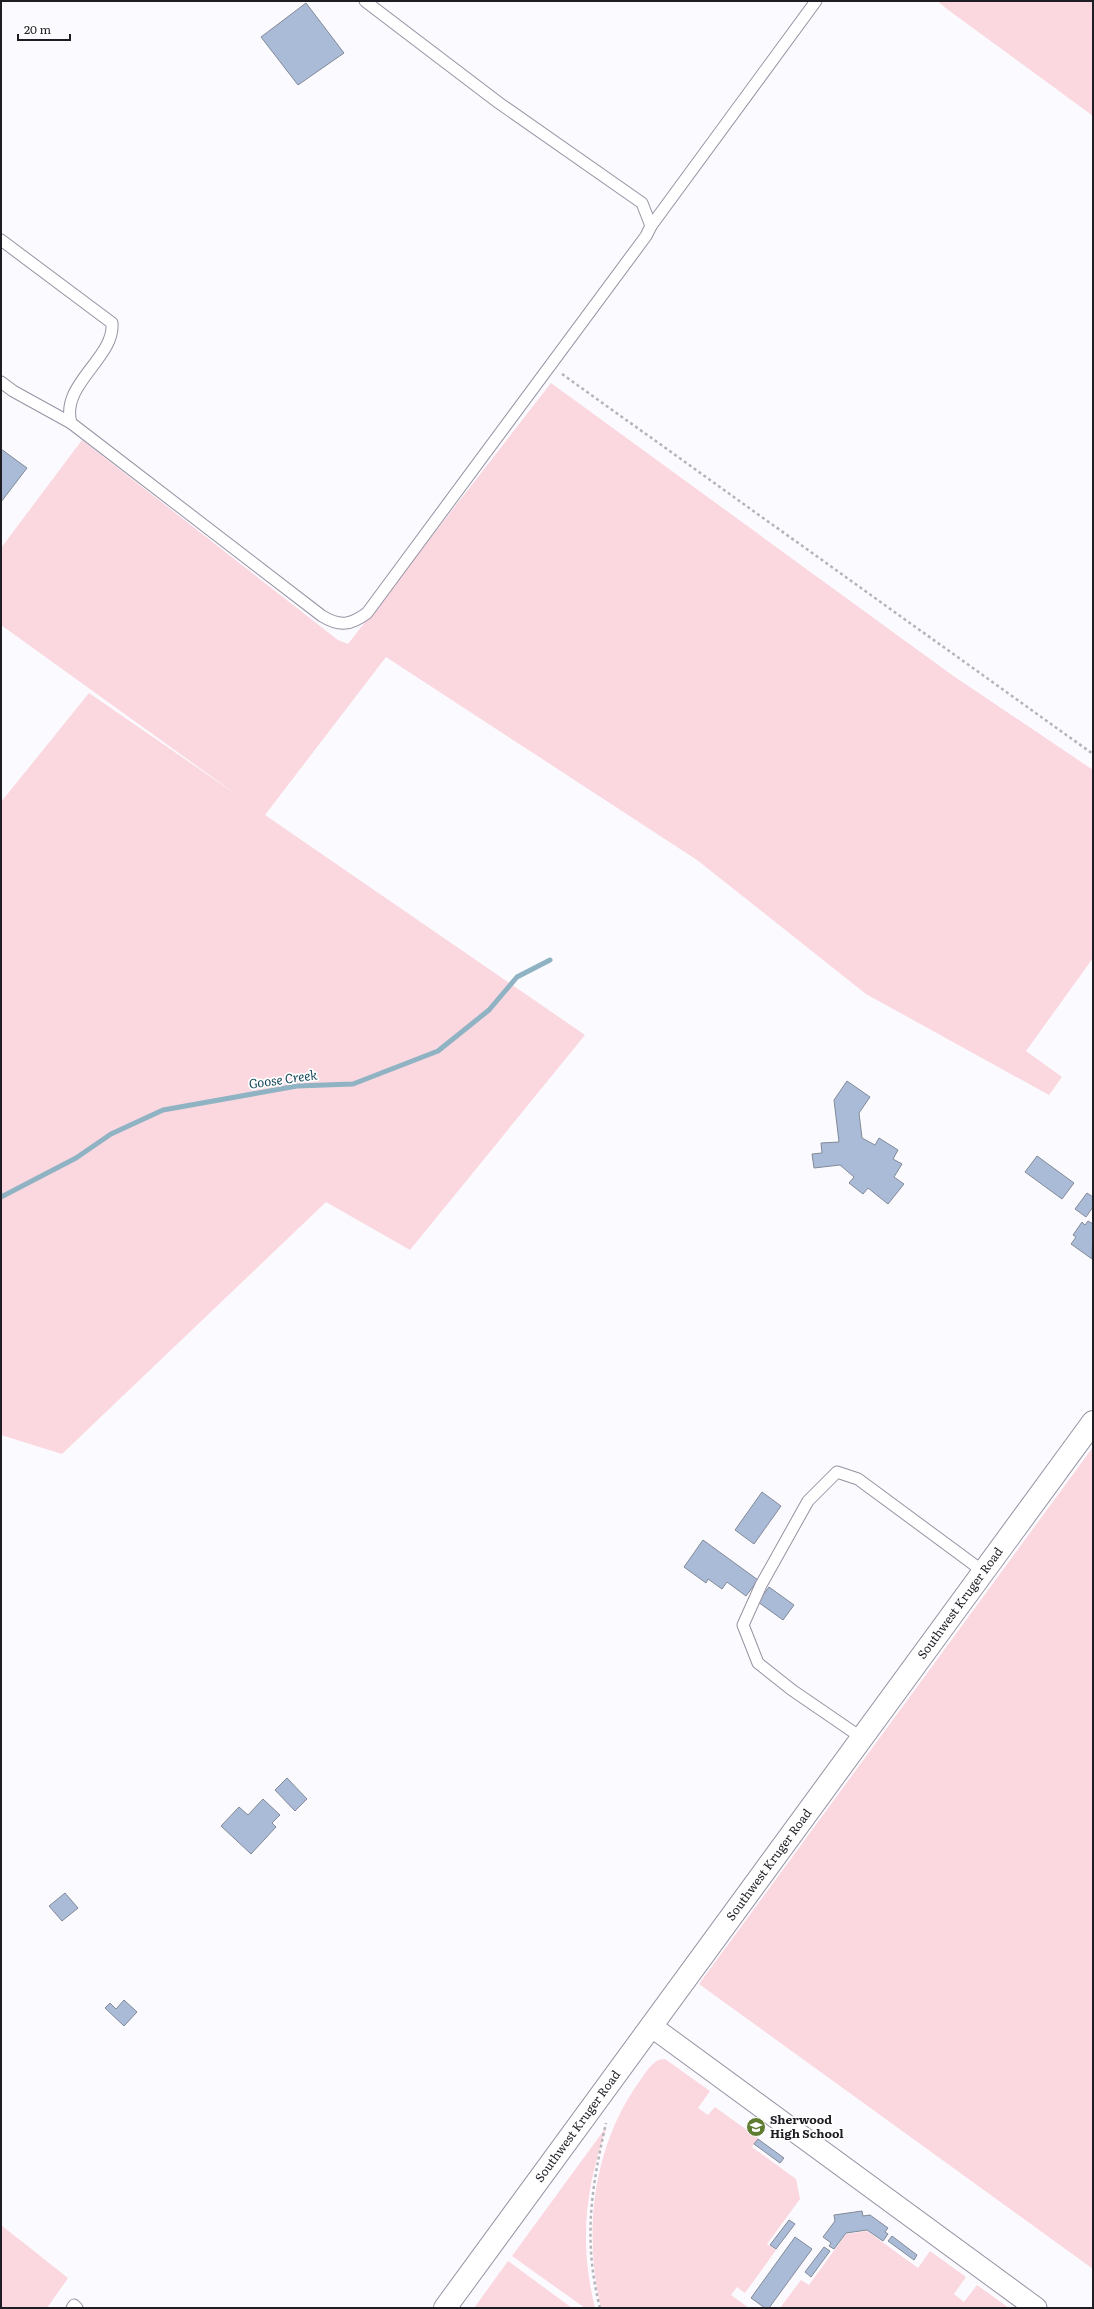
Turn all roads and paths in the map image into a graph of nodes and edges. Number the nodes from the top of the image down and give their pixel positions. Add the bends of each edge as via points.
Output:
1 (366, 1) edge
2 (816, 1) edge
3 (651, 226) junction
4 (1, 240) edge
5 (551, 364) junction
6 (1, 382) edge
7 (71, 423) junction
8 (1093, 754) edge
9 (1093, 1422) edge
10 (984, 1572) junction
11 (862, 1738) junction
12 (651, 2026) junction
13 (606, 2119) dead end
14 (72, 2308) edge
15 (77, 2308) edge
16 (445, 2308) edge
17 (600, 2308) edge
18 (1036, 2308) edge

1 - 3 lane via 499,103 642,203
2 - 3 lane
3 - 5 lane
4 - 7 lane via 112,323 113,331 108,342 73,396 68,413
5 - 7 lane via 367,612 357,620 346,623 334,623 322,616
5 - 8 path via 562,375 801,547
6 - 7 lane
9 - 10 street, Southwest Kruger Road
10 - 11 street, Southwest Kruger Road
10 - 11 lane via 858,1480 837,1472 808,1501 761,1585 743,1626 758,1663 792,1690
11 - 12 street, Southwest Kruger Road
12 - 16 street, Southwest Kruger Road
12 - 18 street
13 - 17 path via 590,2203 593,2278
14 - 15 lane

